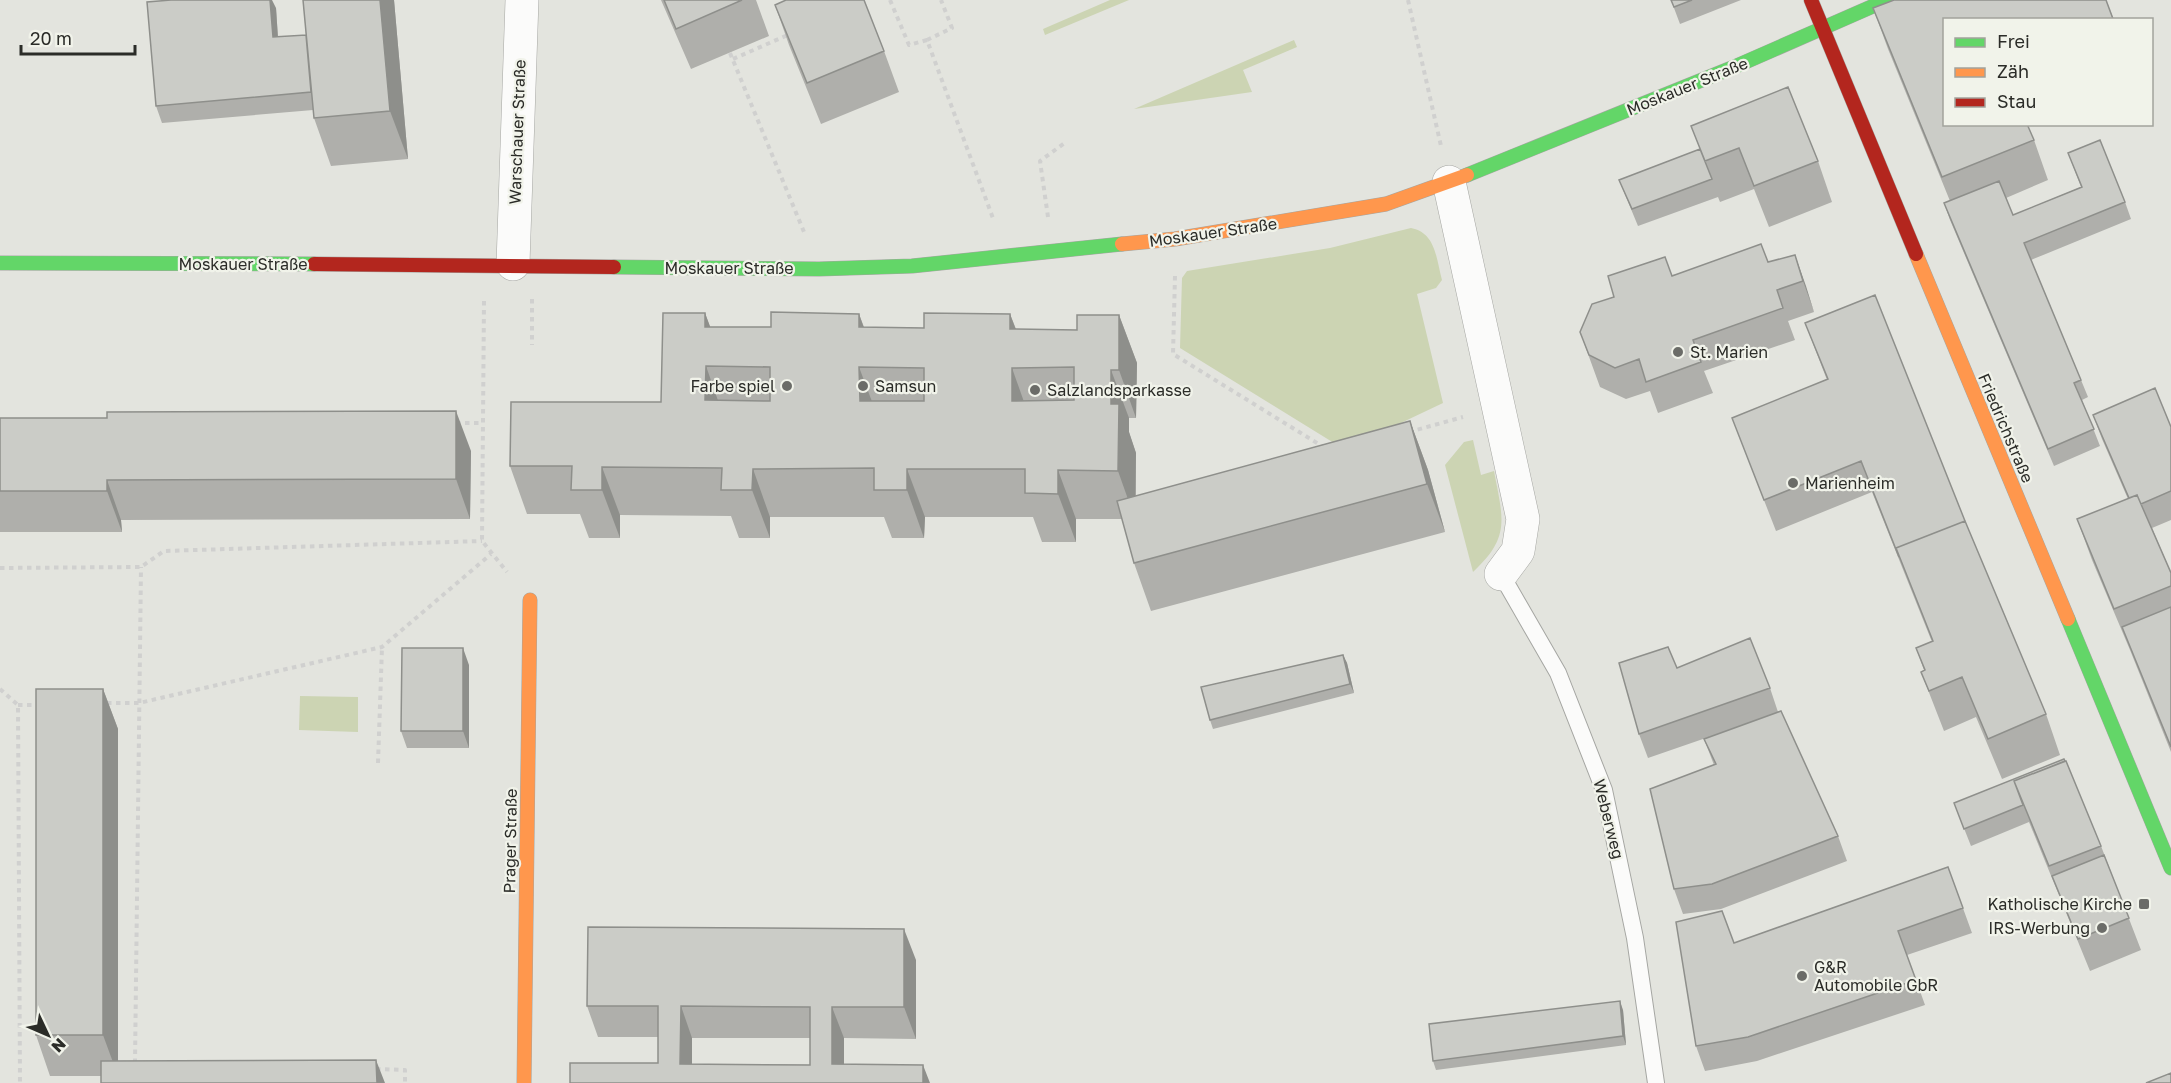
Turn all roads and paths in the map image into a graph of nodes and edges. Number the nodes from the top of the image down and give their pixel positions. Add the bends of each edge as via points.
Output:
1 (522, 0) edge
2 (890, 0) edge
3 (941, 0) edge
4 (1408, 0) edge
5 (1811, 0) edge
6 (1887, 0) edge
7 (1822, 28) junction
8 (799, 30) edge
9 (927, 40) junction
10 (730, 53) dead end
11 (733, 59) junction
12 (1066, 142) dead end
13 (1449, 182) junction
14 (1175, 239) junction
15 (1054, 252) junction
16 (1007, 257) junction
17 (0, 263) edge
18 (509, 265) junction
19 (819, 268) junction
20 (532, 345) dead end
21 (1498, 408) junction
22 (447, 423) edge
23 (482, 423) junction
24 (1399, 435) edge
25 (1333, 453) edge
26 (482, 541) junction
27 (491, 554) junction
28 (141, 567) junction
29 (0, 568) edge
30 (1501, 574) joint
31 (530, 600) joint
32 (382, 647) junction
33 (0, 689) edge
34 (139, 703) junction
35 (95, 704) edge
36 (18, 705) junction
37 (40, 705) edge
38 (378, 763) dead end
39 (2171, 868) edge
40 (366, 1069) edge
41 (135, 1070) edge
42 (20, 1083) edge
43 (405, 1083) edge
44 (524, 1083) edge
45 (1656, 1083) edge

1 - 18 street, Warschauer Straße
2 - 9 path via 909,45
3 - 9 path via 952,28
4 - 13 path
5 - 7 street, Friedrichstraße
6 - 7 street, Moskauer Straße
7 - 13 street, Moskauer Straße via 1734,68
7 - 39 street, Friedrichstraße
8 - 11 path
9 - 16 path
10 - 11 path
11 - 19 path
12 - 15 path via 1040,161
13 - 14 street, Moskauer Straße via 1386,204
13 - 21 street
14 - 15 street, Moskauer Straße
14 - 25 path via 1173,354
15 - 16 street, Moskauer Straße
16 - 19 street, Moskauer Straße via 912,266
17 - 18 street, Moskauer Straße
18 - 19 street, Moskauer Straße
18 - 20 path
18 - 23 path
21 - 24 path
21 - 30 street via 1523,519 1518,551
22 - 23 path
23 - 26 path
26 - 27 path
26 - 28 path via 164,551
27 - 31 path
27 - 32 path
28 - 29 path
28 - 34 path
30 - 45 lane, Weberweg via 1558,673 1605,790 1635,938
31 - 44 street, Prager Straße
32 - 34 path
32 - 38 path
33 - 36 path
34 - 35 path
34 - 41 path
36 - 37 path
36 - 42 path
40 - 43 path via 405,1070

